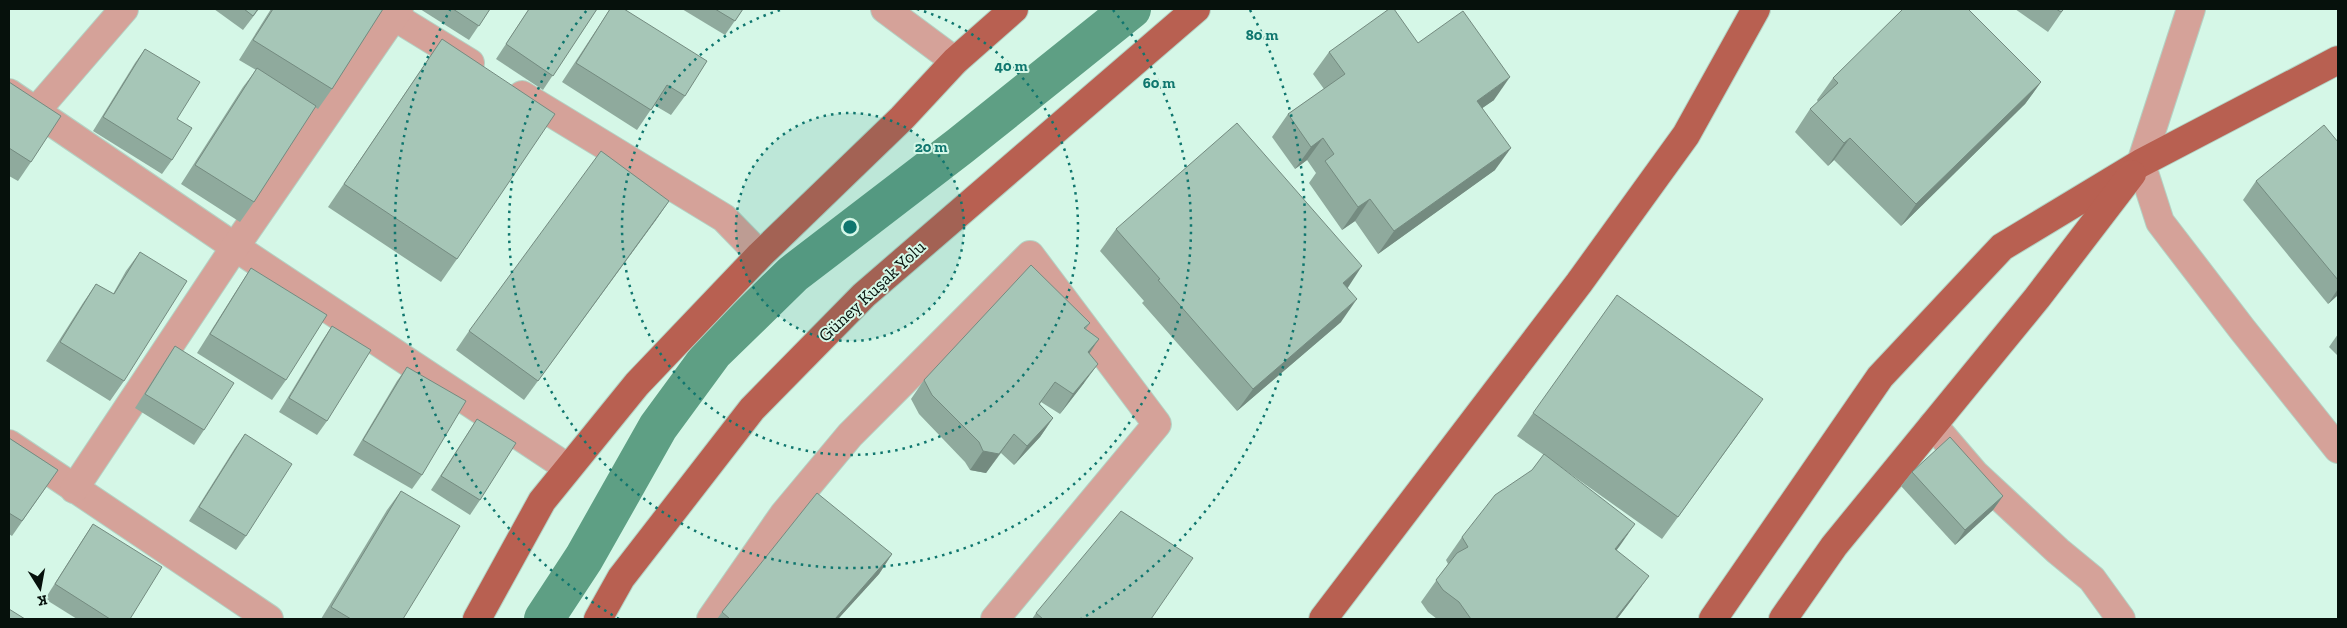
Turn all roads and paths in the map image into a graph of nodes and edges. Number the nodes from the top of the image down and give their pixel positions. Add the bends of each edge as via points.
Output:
1 (124, 9) edge
2 (885, 9) edge
3 (1014, 9) edge
4 (1196, 9) edge
5 (1756, 9) edge
6 (2191, 9) edge
7 (391, 11) edge
8 (2338, 60) edge
9 (955, 61) junction
10 (9, 93) edge
11 (35, 112) junction
12 (2141, 163) junction
13 (235, 246) junction
14 (760, 255) junction
15 (1933, 425) junction
16 (9, 444) edge
17 (2338, 449) edge
18 (568, 468) junction
19 (74, 490) junction
20 (269, 619) edge
21 (477, 619) edge
22 (598, 619) edge
23 (711, 619) edge
24 (995, 619) edge
25 (1323, 619) edge
26 (1713, 619) edge
27 (1783, 619) edge
28 (2121, 619) edge

1 - 11 street
2 - 9 street
3 - 9 main road
4 - 22 main road, Güney Kuşak Yolu via 864,295 752,408 621,578
5 - 25 main road via 1686,135 1579,283
6 - 12 street
7 - 13 street
7 - 14 street via 724,218
8 - 12 main road
9 - 14 main road via 902,118
10 - 11 street
11 - 13 street
12 - 15 main road
12 - 17 street via 2160,222
12 - 26 main road via 2002,247 1880,376
13 - 18 street
13 - 19 street
14 - 18 main road via 637,384
15 - 27 main road via 1834,546
15 - 28 street via 1975,474 2092,579
16 - 19 street
18 - 21 main road via 542,501
19 - 20 street
23 - 24 street via 784,514 850,435 1030,255 1157,424

